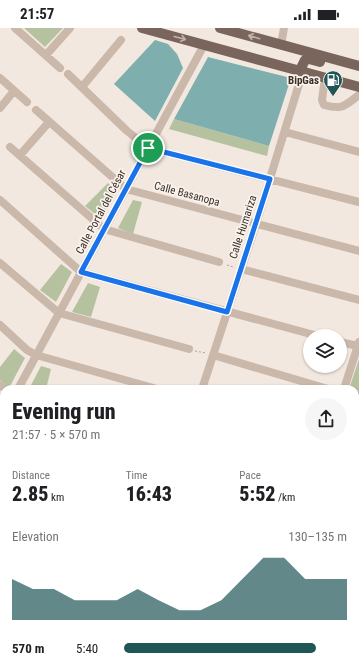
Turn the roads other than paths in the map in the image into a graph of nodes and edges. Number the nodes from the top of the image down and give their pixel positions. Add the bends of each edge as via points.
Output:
1 (15, 28) edge
2 (70, 28) edge
3 (142, 28) edge
4 (220, 28) edge
5 (284, 28) edge
6 (239, 30) edge
7 (121, 40) dead end
8 (204, 45) junction
9 (281, 45) junction
10 (46, 55) junction
11 (359, 65) edge
12 (60, 68) dead end
13 (302, 71) junction
14 (68, 74) dead end
15 (325, 77) junction
16 (0, 78) edge
17 (359, 86) edge
18 (82, 87) junction
19 (14, 91) junction
20 (359, 95) edge
21 (28, 102) dead end
22 (0, 108) edge
23 (36, 110) dead end
24 (49, 122) junction
25 (285, 132) junction
26 (10, 146) dead end
27 (148, 148) junction
28 (359, 152) edge
29 (20, 155) junction
30 (270, 179) junction
31 (126, 189) junction
32 (0, 200) edge
33 (359, 202) edge
34 (256, 224) junction
35 (104, 229) junction
36 (359, 251) edge
37 (0, 262) edge
38 (219, 262) road end
39 (241, 269) junction
40 (81, 272) junction
41 (359, 300) edge
42 (227, 312) junction
43 (59, 313) junction
44 (0, 325) edge
45 (303, 332) edge
46 (347, 343) edge
47 (358, 344) edge
48 (189, 349) road end
49 (36, 355) junction
50 (213, 355) junction
51 (20, 385) edge
52 (144, 385) edge
53 (203, 385) edge
54 (314, 385) edge
55 (345, 385) edge

1 - 10 street
2 - 10 street
3 -> 8 main road
4 - 6 main road
5 - 9 street
9 -> 6 main road
7 - 18 street
8 - 13 main road
8 - 27 street, Calle Portal del César
9 - 11 main road
10 - 12 street
11 - 13 main road via 309,59 304,62
13 - 15 main road
13 - 25 street, Calle Humariza
14 - 18 street
15 - 17 main road
15 - 20 street via 322,100 324,105 343,107
16 - 19 street
18 - 27 street
19 - 21 street
19 - 22 street
23 - 24 street, Calle Basanopa
24 - 29 street
24 - 31 street, Calle Basanopa
25 - 28 street
25 - 30 street, Calle Humariza
26 - 29 street
27 - 30 street
27 - 31 street, Calle Portal del César
29 - 35 street
30 - 33 street
30 - 34 street, Calle Humariza
31 - 34 street, Calle Basanopa
31 - 35 street, Calle Portal del César
32 - 40 street
34 - 36 street, Calle Basanopa
34 - 39 street, Calle Humariza
35 - 38 street
35 - 40 street, Calle Portal del César
37 - 43 street
39 - 41 street
39 - 42 street, Calle Humariza
40 - 42 street
40 - 43 street, Calle Portal del César
42 - 45 street
42 - 50 street, Calle Humariza
43 - 48 street
43 - 49 street, Calle Portal del César
44 - 49 street
46 - 47 street
47 - 55 street
49 - 51 street, Calle Portal del César
49 - 52 street
50 - 53 street, Calle Humariza
50 - 54 street

